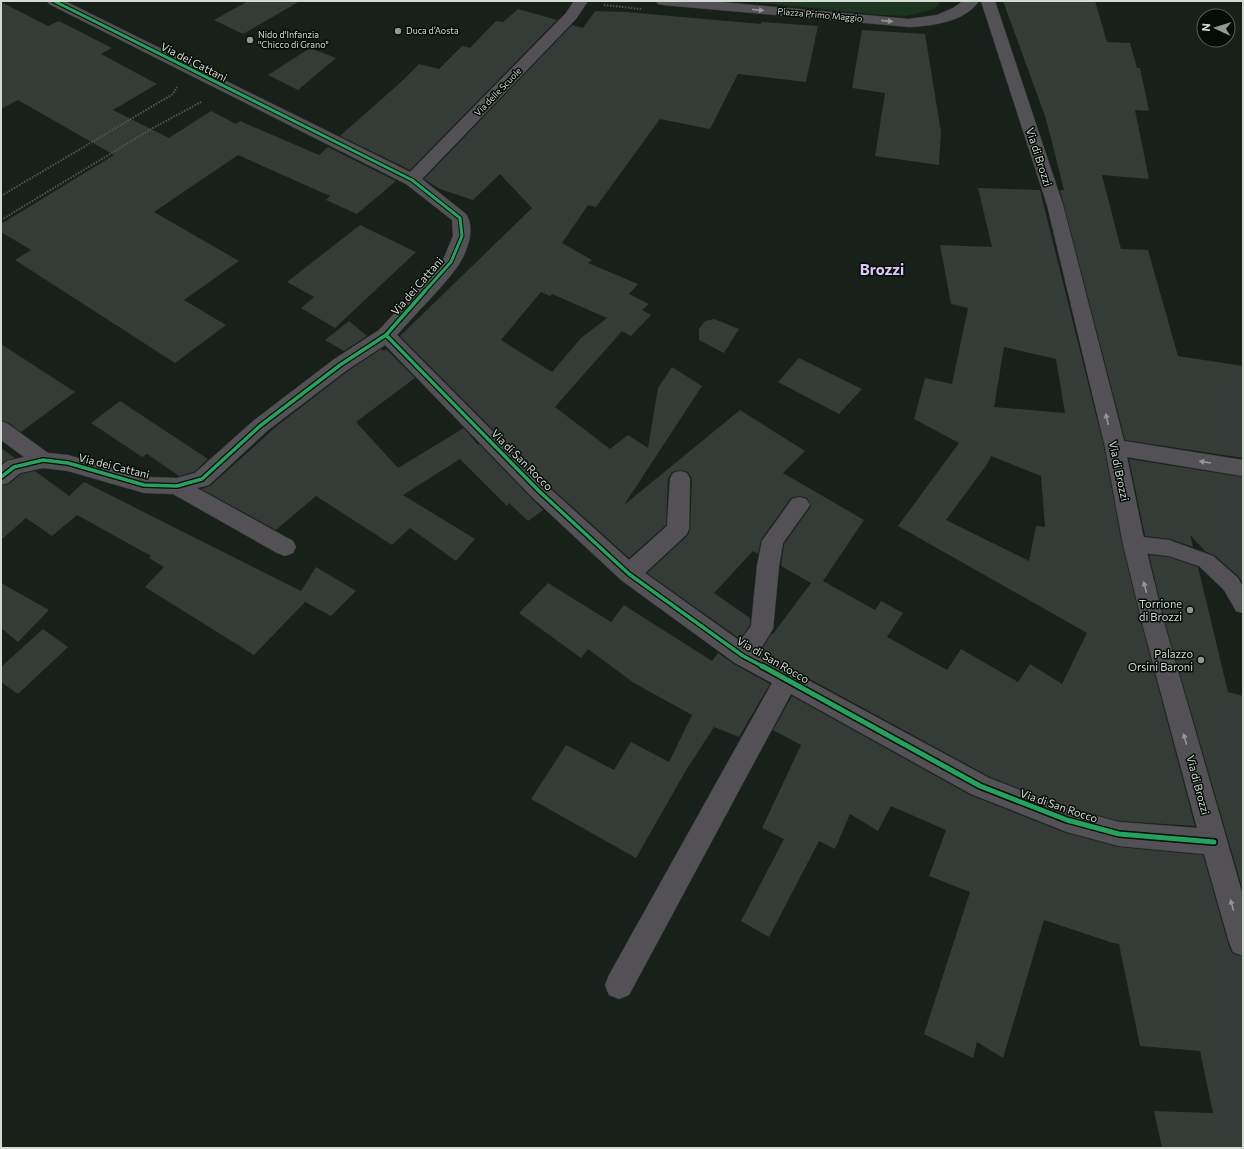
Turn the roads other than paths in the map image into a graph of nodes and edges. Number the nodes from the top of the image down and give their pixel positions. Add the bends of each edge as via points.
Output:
1 (54, 1) edge
2 (581, 1) edge
3 (663, 1) edge
4 (972, 1) edge
5 (988, 1) edge
6 (412, 180) junction
7 (386, 335) junction
8 (1, 429) edge
9 (1114, 447) junction
10 (43, 460) junction
11 (1243, 468) edge
12 (1, 477) edge
13 (680, 479) dead end
14 (177, 486) junction
15 (799, 505) dead end
16 (1134, 544) junction
17 (285, 547) dead end
18 (629, 574) junction
19 (1243, 605) edge
20 (744, 656) junction
21 (786, 680) junction
22 (1214, 842) junction
23 (1243, 942) edge
24 (619, 985) dead end

1 - 6 street, Via dei Cattani
2 - 6 street, Via delle Scuole via 571,16
3 -> 4 street, Piazza Primo Maggio via 908,22 941,19 959,11
9 -> 5 street, Via di Brozzi via 1055,205
6 - 7 street, Via dei Cattani via 460,218 462,236 451,262
7 - 14 street, Via dei Cattani via 340,365 260,426 202,479
7 - 18 street, Via di San Rocco via 540,491
8 - 10 street, Via dei Cattani
11 -> 9 street
9 - 16 street, Via di Brozzi
10 - 12 street, Via dei Cattani via 14,468
10 - 14 street, Via dei Cattani via 68,463 144,485
13 - 18 street via 678,529
14 - 17 street
15 - 20 street, Via di San Rocco via 773,541 762,629
16 - 19 lane via 1169,548 1206,561 1231,584
22 -> 16 street, Via di Brozzi
18 - 20 street, Via di San Rocco
20 - 21 street, Via di San Rocco
21 - 22 street, Via di San Rocco via 980,786 1068,820 1119,834
21 - 24 street, Via di San Rocco
23 -> 22 street, Via di Brozzi

